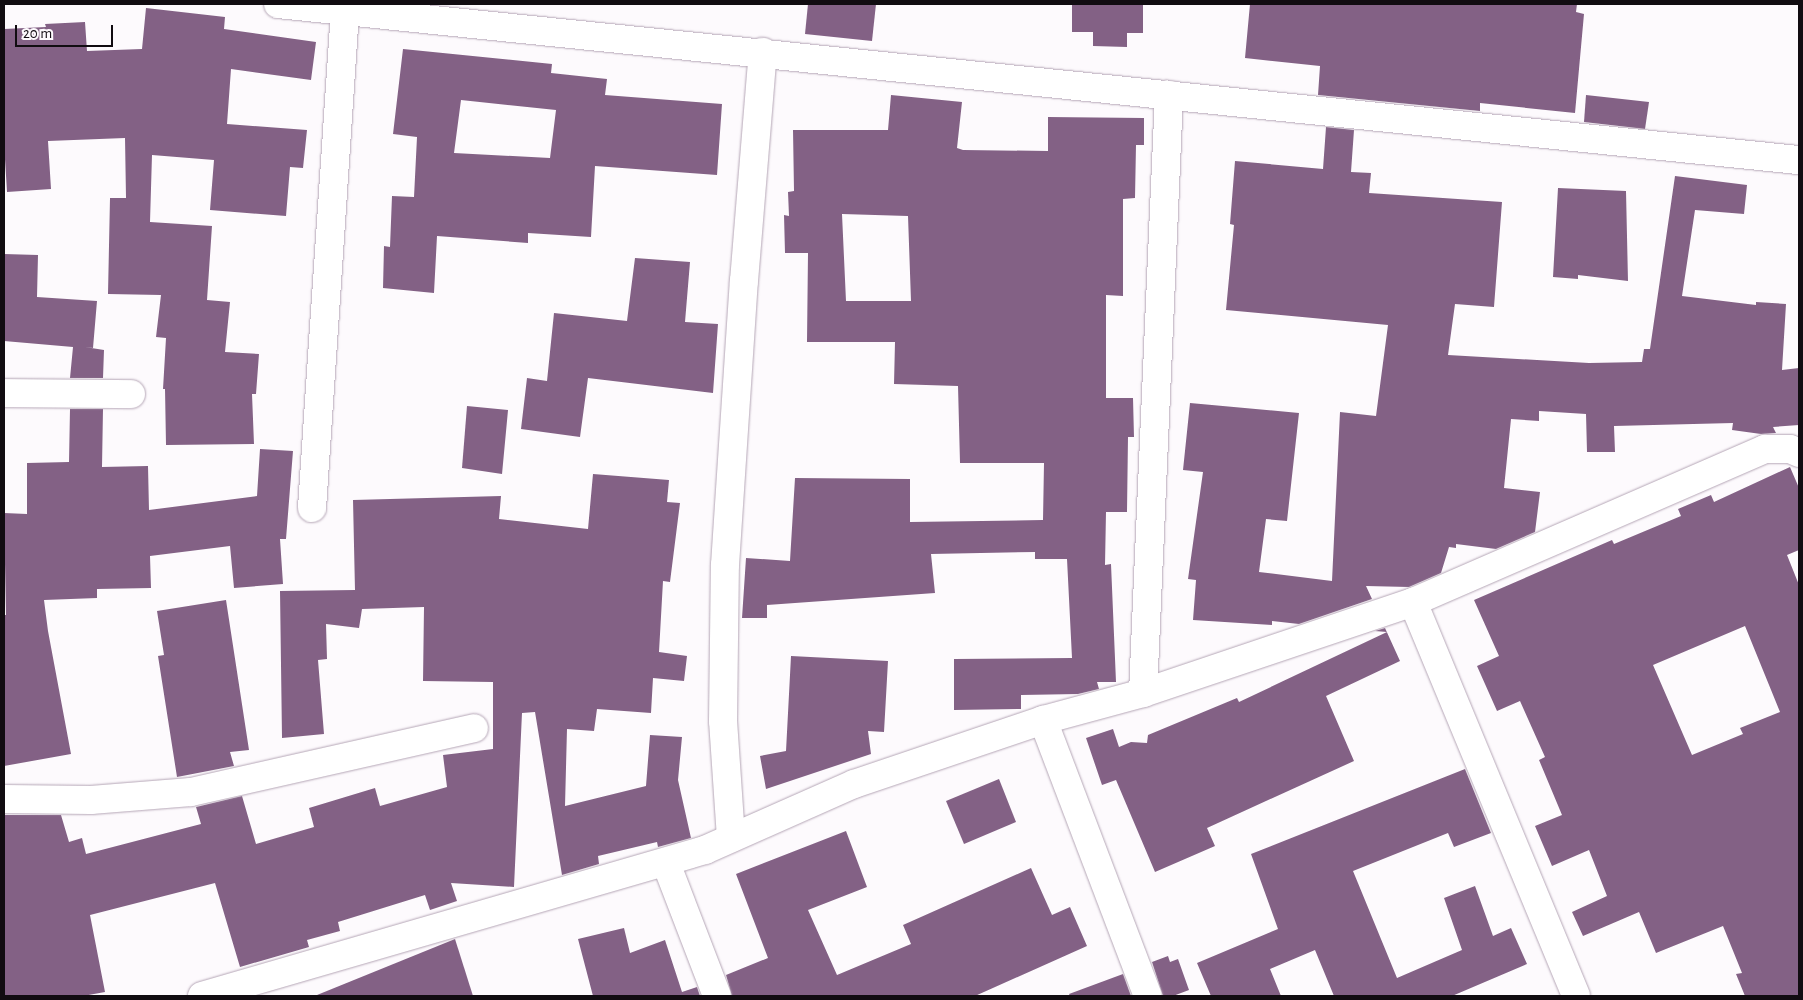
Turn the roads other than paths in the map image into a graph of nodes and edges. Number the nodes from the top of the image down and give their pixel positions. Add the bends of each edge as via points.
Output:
1 (278, 4) edge
2 (345, 10) junction
3 (763, 52) junction
4 (1169, 95) junction
5 (1799, 160) edge
6 (4, 392) edge
7 (131, 394) dead end
8 (1799, 453) edge
9 (312, 508) dead end
10 (1413, 602) junction
11 (1143, 692) junction
12 (1043, 720) junction
13 (474, 728) dead end
14 (4, 799) edge
15 (731, 838) junction
16 (666, 863) junction
17 (202, 996) edge
18 (717, 996) edge
19 (1148, 996) edge
20 (1576, 996) edge

1 - 2 street
2 - 3 street
2 - 9 street
3 - 4 street
3 - 15 street via 725,565 723,720
4 - 5 street
4 - 11 street
6 - 7 street
8 - 10 street via 1790,449 1765,448
10 - 11 street
10 - 20 street
11 - 12 street
12 - 15 street via 854,784
12 - 19 street
13 - 14 street via 192,792 91,800
15 - 16 street
16 - 17 street
16 - 18 street

